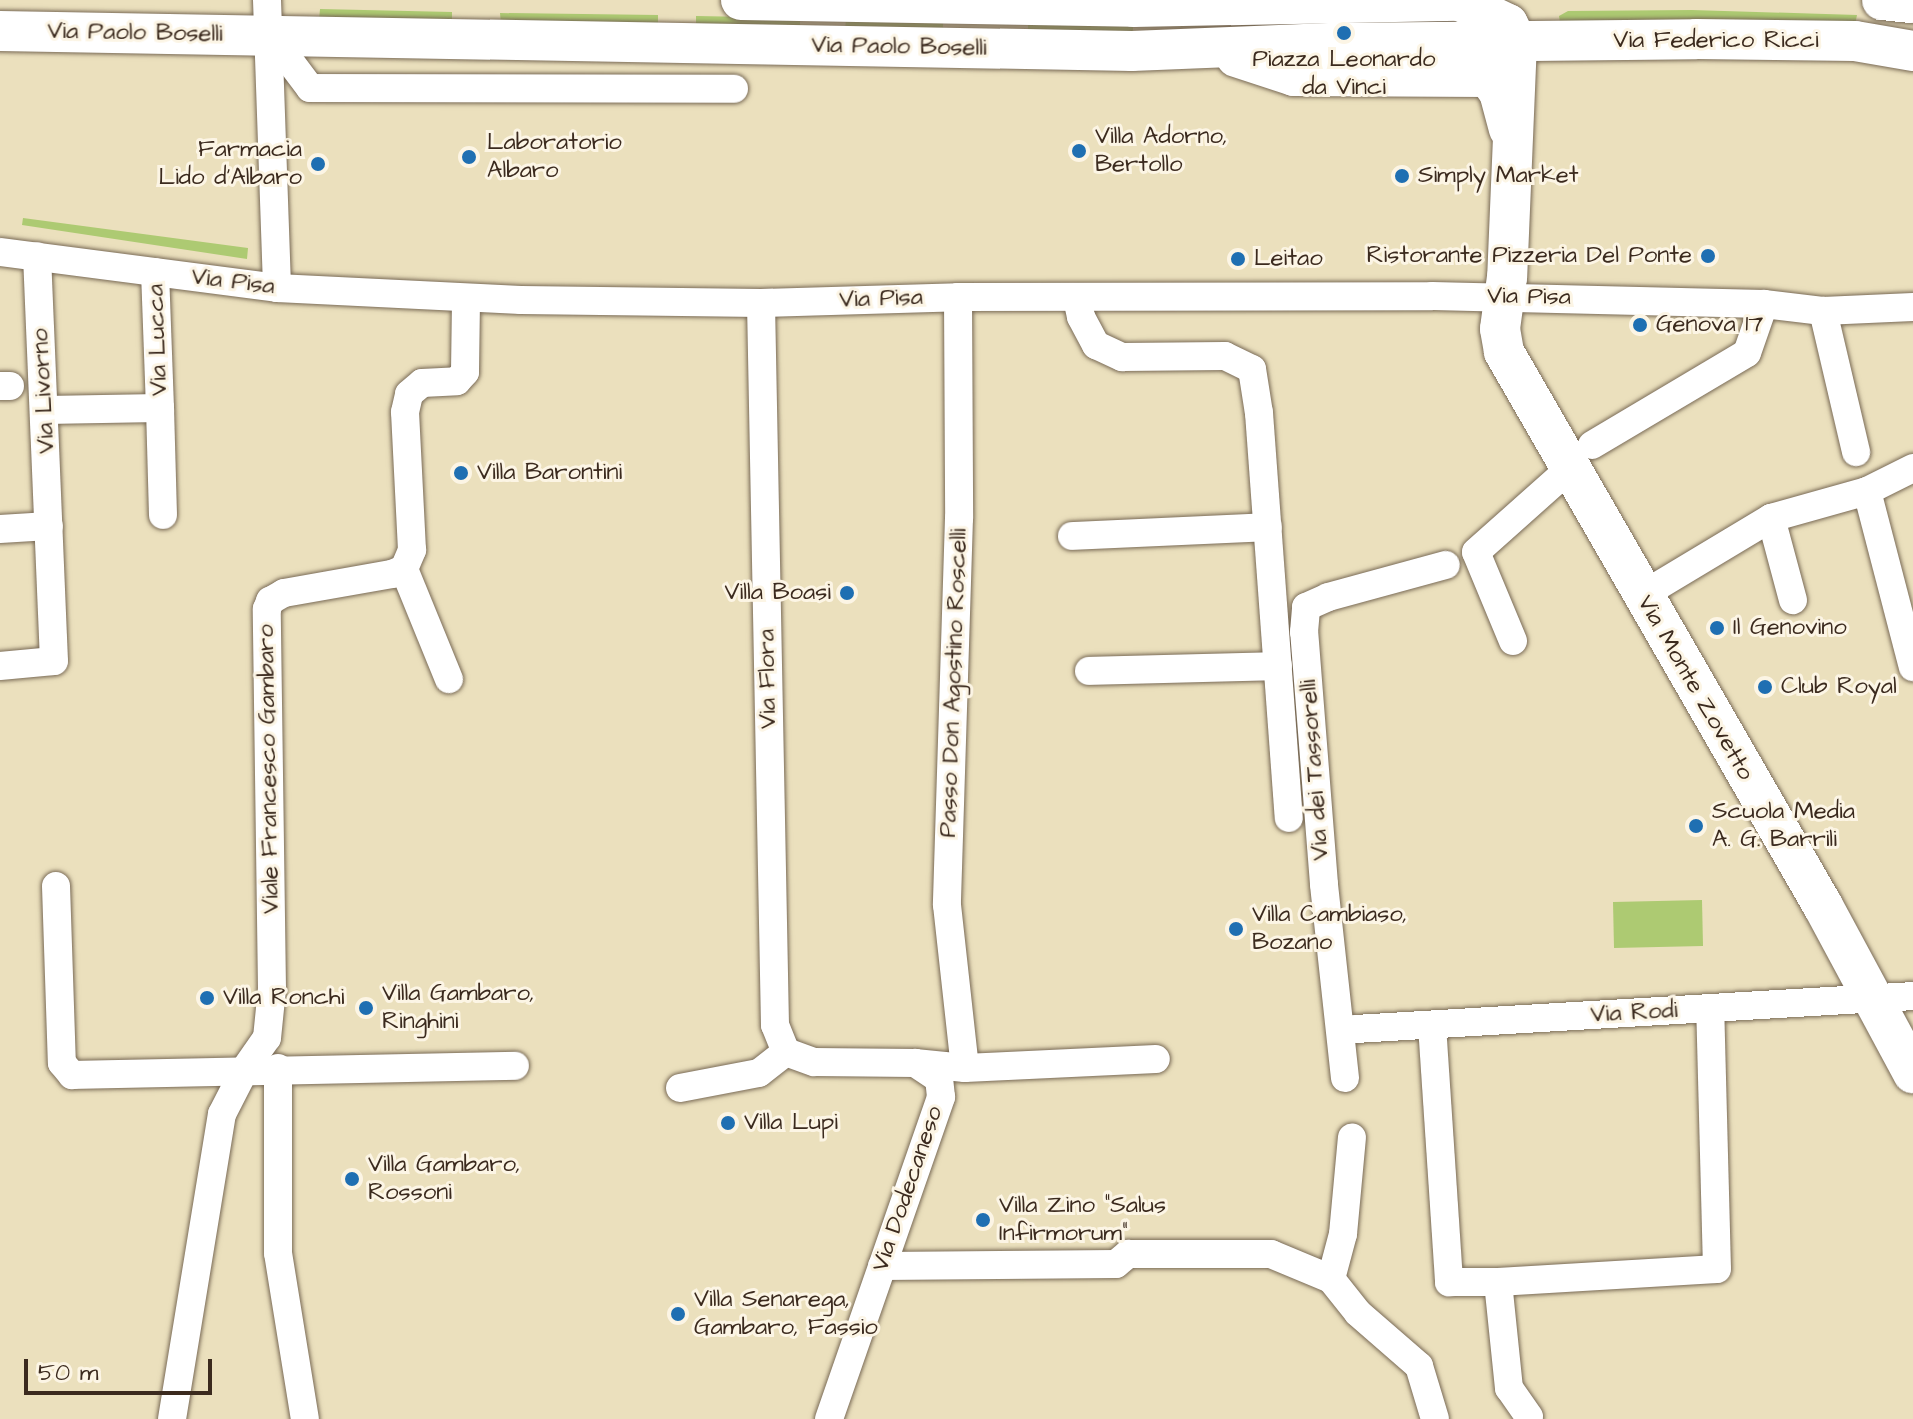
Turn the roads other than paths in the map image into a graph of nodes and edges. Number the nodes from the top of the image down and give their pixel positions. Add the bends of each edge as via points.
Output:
1 (741, 0) edge
2 (1882, 0) edge
3 (862, 1) edge
4 (1473, 1) edge
5 (935, 2) edge
6 (1188, 2) edge
7 (987, 3) edge
8 (1913, 3) edge
9 (269, 18) edge
10 (0, 31) edge
11 (1517, 42) junction
12 (642, 43) junction
13 (989, 49) junction
14 (1184, 49) junction
15 (1913, 51) edge
16 (734, 89) dead end
17 (632, 90) junction
18 (1508, 93) junction
19 (0, 252) edge
20 (37, 256) junction
21 (155, 272) junction
22 (277, 288) junction
23 (1505, 296) junction
24 (958, 297) junction
25 (466, 298) junction
26 (1077, 298) junction
27 (761, 303) junction
28 (1764, 304) junction
29 (1913, 307) edge
30 (1823, 311) junction
31 (160, 408) junction
32 (45, 410) junction
33 (1856, 452) dead end
34 (1581, 457) junction
35 (1913, 468) edge
36 (1867, 491) junction
37 (163, 515) dead end
38 (1771, 518) junction
39 (49, 526) junction
40 (1268, 527) junction
41 (0, 529) edge
42 (1072, 536) dead end
43 (1446, 565) dead end
44 (404, 569) junction
45 (1641, 596) junction
46 (1793, 600) dead end
47 (1513, 641) dead end
48 (0, 666) edge
49 (1278, 666) junction
50 (1913, 667) edge
51 (1089, 671) dead end
52 (449, 679) dead end
53 (1289, 818) dead end
54 (56, 886) dead end
55 (1913, 996) edge
56 (1872, 999) junction
57 (1710, 1009) junction
58 (1432, 1025) junction
59 (1355, 1029) dead end
60 (786, 1052) junction
61 (1156, 1059) dead end
62 (915, 1063) junction
63 (515, 1066) dead end
64 (278, 1068) junction
65 (965, 1068) junction
66 (245, 1069) junction
67 (1913, 1073) edge
68 (1345, 1078) dead end
69 (680, 1088) dead end
70 (1352, 1137) dead end
71 (882, 1266) junction
72 (1331, 1279) junction
73 (1498, 1282) junction
74 (1529, 1417) dead end
75 (172, 1419) edge
76 (305, 1419) edge
77 (829, 1419) edge
78 (1435, 1419) edge

1 - 3 main road, Via Paolo Boselli
2 - 8 main road
3 - 5 main road, Via Paolo Boselli
4 - 6 main road
4 - 11 main road via 1508,24
5 - 7 main road, Via Paolo Boselli
6 - 7 main road, Via Paolo Boselli
6 - 14 street via 1208,23 1208,34
7 - 13 street
9 - 10 main road, Via Paolo Boselli
9 - 12 main road, Via Paolo Boselli
9 - 17 street via 310,88
9 - 22 street
11 - 14 main road
11 - 15 main road, Via Federico Ricci via 1855,41
11 - 18 main road
12 - 13 main road, Via Paolo Boselli
12 - 17 street
13 - 14 main road, Via Paolo Boselli
14 - 18 main road via 1294,76 1488,77
16 - 17 street
18 - 23 main road, Via Monte Zovetto
19 - 20 street, Via Pisa
20 - 21 street, Via Pisa
20 - 32 street, Via Livorno
21 - 22 street, Via Pisa
21 - 31 street, Via Lucca
22 - 25 street, Via Pisa
23 - 26 street, Via Pisa
23 - 28 street, Via Pisa
23 - 34 main road, Via Monte Zovetto via 1500,329 1504,352
24 - 26 street, Via Pisa
24 - 27 street, Via Pisa
24 - 65 street, Passo Don Agostino Roscelli via 959,518 947,905
25 - 27 street, Via Pisa
25 - 44 street via 465,372 457,381 422,383 409,394 405,412 412,550
26 - 40 street via 1096,345 1122,357 1225,356 1252,369
27 - 60 street, Via Flora via 775,1025
28 - 30 street, Via Pisa
28 - 34 street via 1747,353
29 - 30 street, Via Pisa
30 - 33 street
31 - 32 street, Via Lucca
31 - 37 street, Via Lucca
32 - 39 street, Via Livorno
34 - 45 main road, Via Monte Zovetto
34 - 47 street via 1476,552
35 - 36 street
36 - 38 street
36 - 50 street
38 - 45 street
38 - 46 street
39 - 41 street
39 - 48 street, Via Livorno via 54,661
40 - 42 street
40 - 49 street
43 - 68 street, Via dei Tassorelli via 1306,607 1324,884
44 - 52 street
44 - 66 street, Viale Francesco Gambaro via 284,593 267,609 272,989 267,1038
45 - 56 main road, Via Monte Zovetto
49 - 51 street
49 - 53 street
54 - 66 street via 62,1063 72,1075
55 - 56 street, Via Rodi
56 - 57 street, Via Rodi
56 - 67 main road, Via Monte Zovetto
57 - 58 street, Via Rodi
57 - 73 street via 1717,1269
58 - 59 street, Via Rodi
58 - 73 street via 1449,1282
60 - 62 street via 814,1062
60 - 69 street via 759,1073
61 - 65 street
62 - 65 street
62 - 71 street, Via Dodecaneso via 939,1079 941,1097
63 - 64 street
64 - 66 street
64 - 76 street via 278,1253
66 - 75 street, Viale Francesco Gambaro via 222,1114
70 - 72 street via 1343,1234
71 - 72 street via 1116,1264 1128,1254 1271,1254
71 - 77 street, Via Dodecaneso
72 - 78 street via 1358,1313 1419,1366
73 - 74 street via 1509,1388

